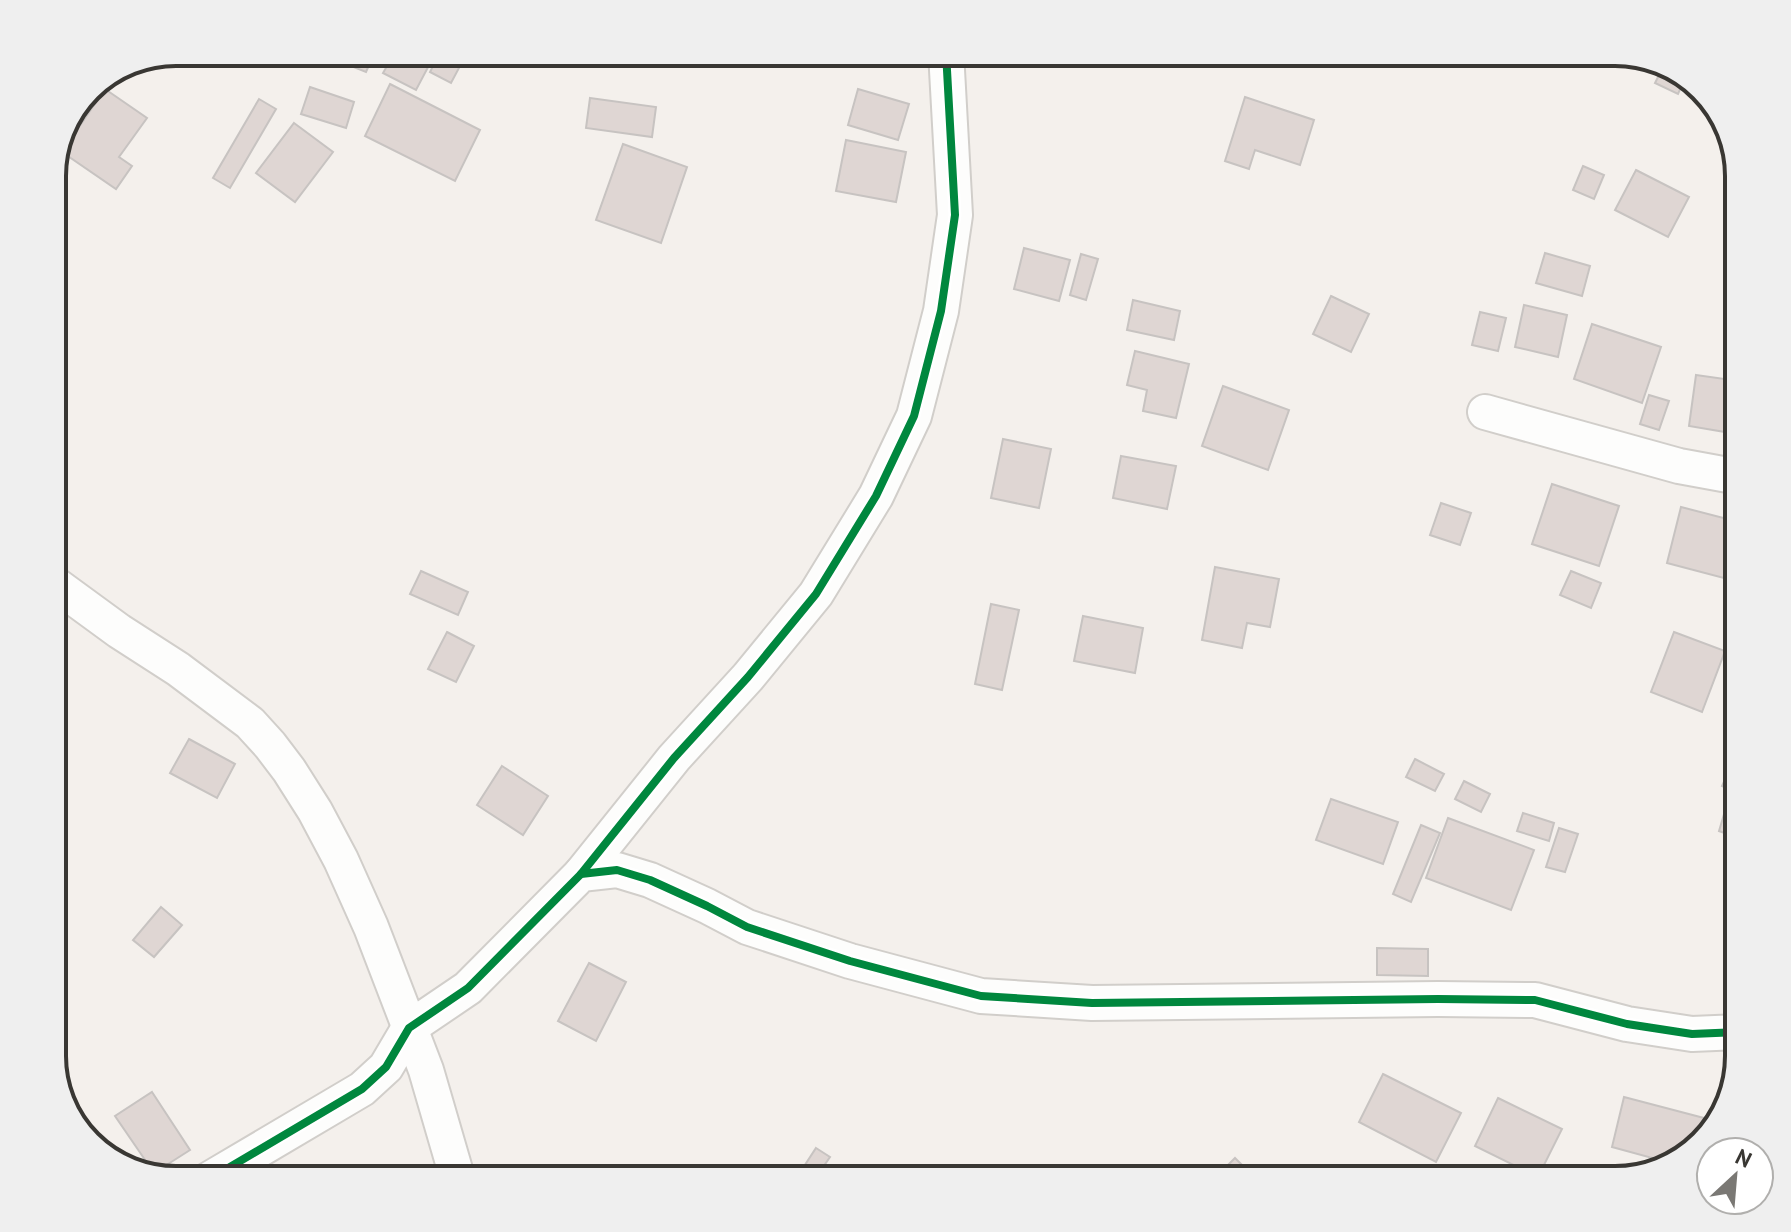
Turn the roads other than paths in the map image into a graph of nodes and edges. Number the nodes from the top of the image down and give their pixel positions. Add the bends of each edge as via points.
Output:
1 (947, 66) edge
2 (1485, 412) dead end
3 (1725, 474) edge
4 (66, 592) edge
5 (581, 874) junction
6 (409, 1028) junction
7 (1725, 1033) edge
8 (232, 1166) edge
9 (454, 1166) edge

1 - 5 street via 955,215 941,311 914,416 876,496 816,594
2 - 3 street
4 - 6 street via 178,669 250,723 270,745 341,860
5 - 6 street via 468,988
5 - 7 street via 617,870 650,880 747,927 981,996 1092,1003 1535,1000 1627,1024 1692,1034
6 - 8 street via 386,1067 362,1089
6 - 9 street

